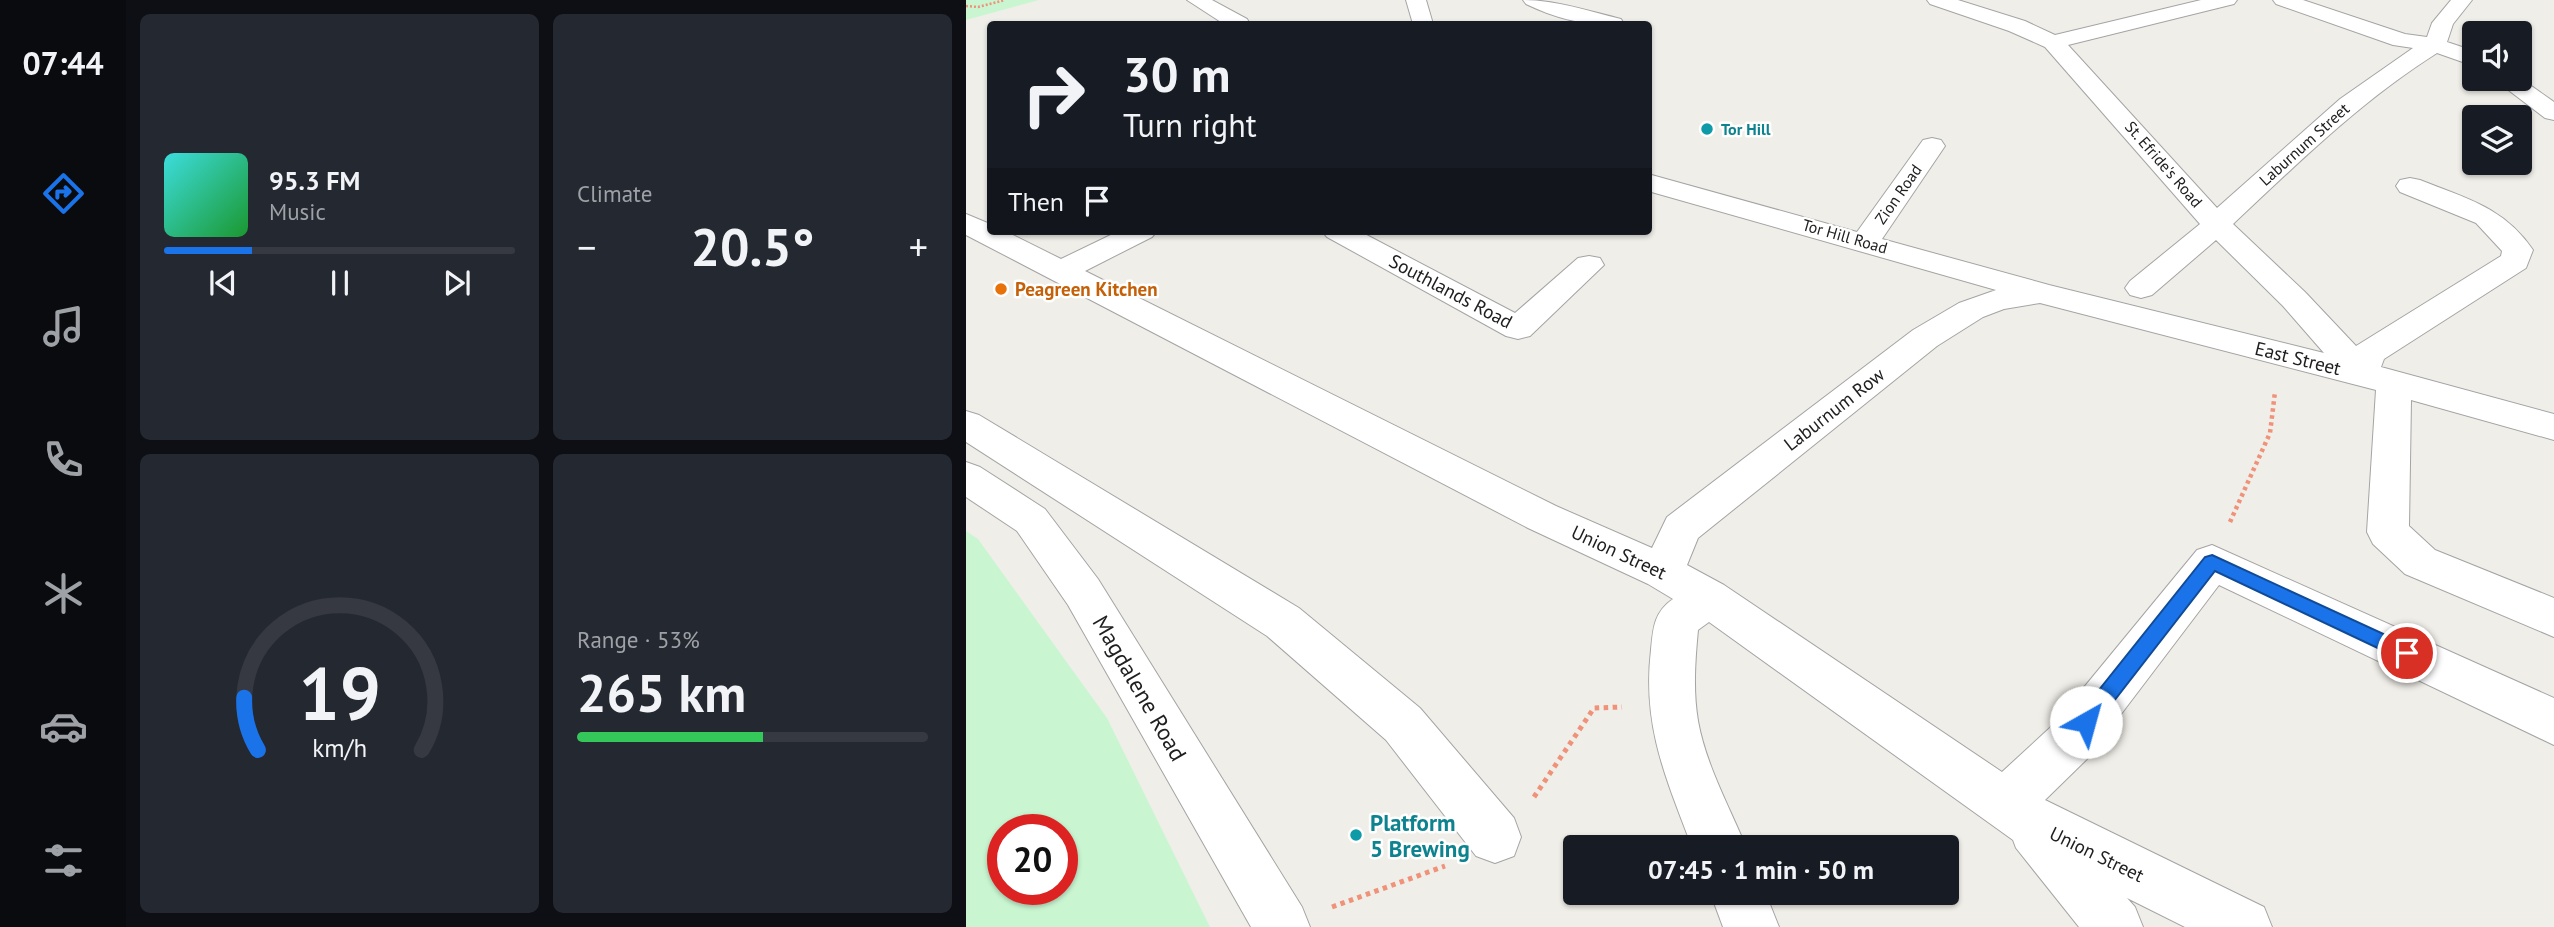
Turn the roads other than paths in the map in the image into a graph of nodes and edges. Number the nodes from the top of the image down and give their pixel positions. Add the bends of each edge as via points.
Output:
1 (1196, 0) edge
2 (1416, 0) edge
3 (1533, 0) edge
4 (1937, 0) edge
5 (2283, 0) edge
6 (2462, 0) edge
7 (2220, 1) edge
8 (1233, 21) edge
9 (1422, 21) edge
10 (1600, 21) edge
11 (2053, 42) junction
12 (2435, 44) junction
13 (2462, 54) edge
14 (2523, 91) edge
15 (2554, 113) edge
16 (1932, 146) dead end
17 (1652, 183) edge
18 (2410, 186) dead end
19 (966, 223) edge
20 (2216, 224) junction
21 (987, 234) edge
22 (989, 235) edge
23 (1134, 235) edge
24 (1344, 235) edge
25 (1865, 241) junction
26 (1589, 265) dead end
27 (1059, 272) junction
28 (2141, 288) dead end
29 (2041, 293) junction
30 (2378, 378) junction
31 (966, 424) edge
32 (2554, 427) edge
33 (966, 477) edge
34 (1663, 572) junction
35 (1709, 598) junction
36 (2554, 618) edge
37 (2554, 722) edge
38 (2016, 811) junction
39 (1714, 835) edge
40 (1495, 837) dead end
41 (1742, 905) edge
42 (1283, 927) edge
43 (1751, 927) edge
44 (2115, 927) edge
45 (2244, 927) edge

1 - 8 street
2 - 9 street
3 - 10 street
4 - 11 street, St. Efride's Road
5 - 12 street via 2401,40
6 - 12 street via 2442,23
7 - 11 street
11 - 20 street, St. Efride's Road
12 - 13 street
12 - 20 street, Laburnum Street via 2391,70 2318,129
14 - 15 street
16 - 25 street, Zion Road
17 - 25 street, Tor Hill Road
18 - 30 street via 2486,217 2518,250 2515,261 2368,354
19 - 21 street, Union Street
20 - 28 street, Laburnum Street
20 - 30 street, St. Efride's Road
22 - 27 street, Union Street
23 - 27 street
24 - 26 street, Southlands Road via 1518,328
25 - 29 street, Tor Hill Road
27 - 34 street, Union Street via 1542,517
29 - 30 street, East Street
29 - 34 street, Laburnum Row via 1971,310 1925,338 1681,528
30 - 32 street, East Street
30 - 36 street via 2388,532 2420,562
31 - 40 street via 1283,622 1403,724
33 - 42 street, Magdalene Road via 1031,520 1083,592
34 - 35 street, Union Street
35 - 38 street, Union Street
35 - 39 street via 1677,621 1671,667 1672,705 1683,756
37 - 38 street via 2212,562
38 - 44 street
38 - 45 street, Union Street
41 - 43 street

